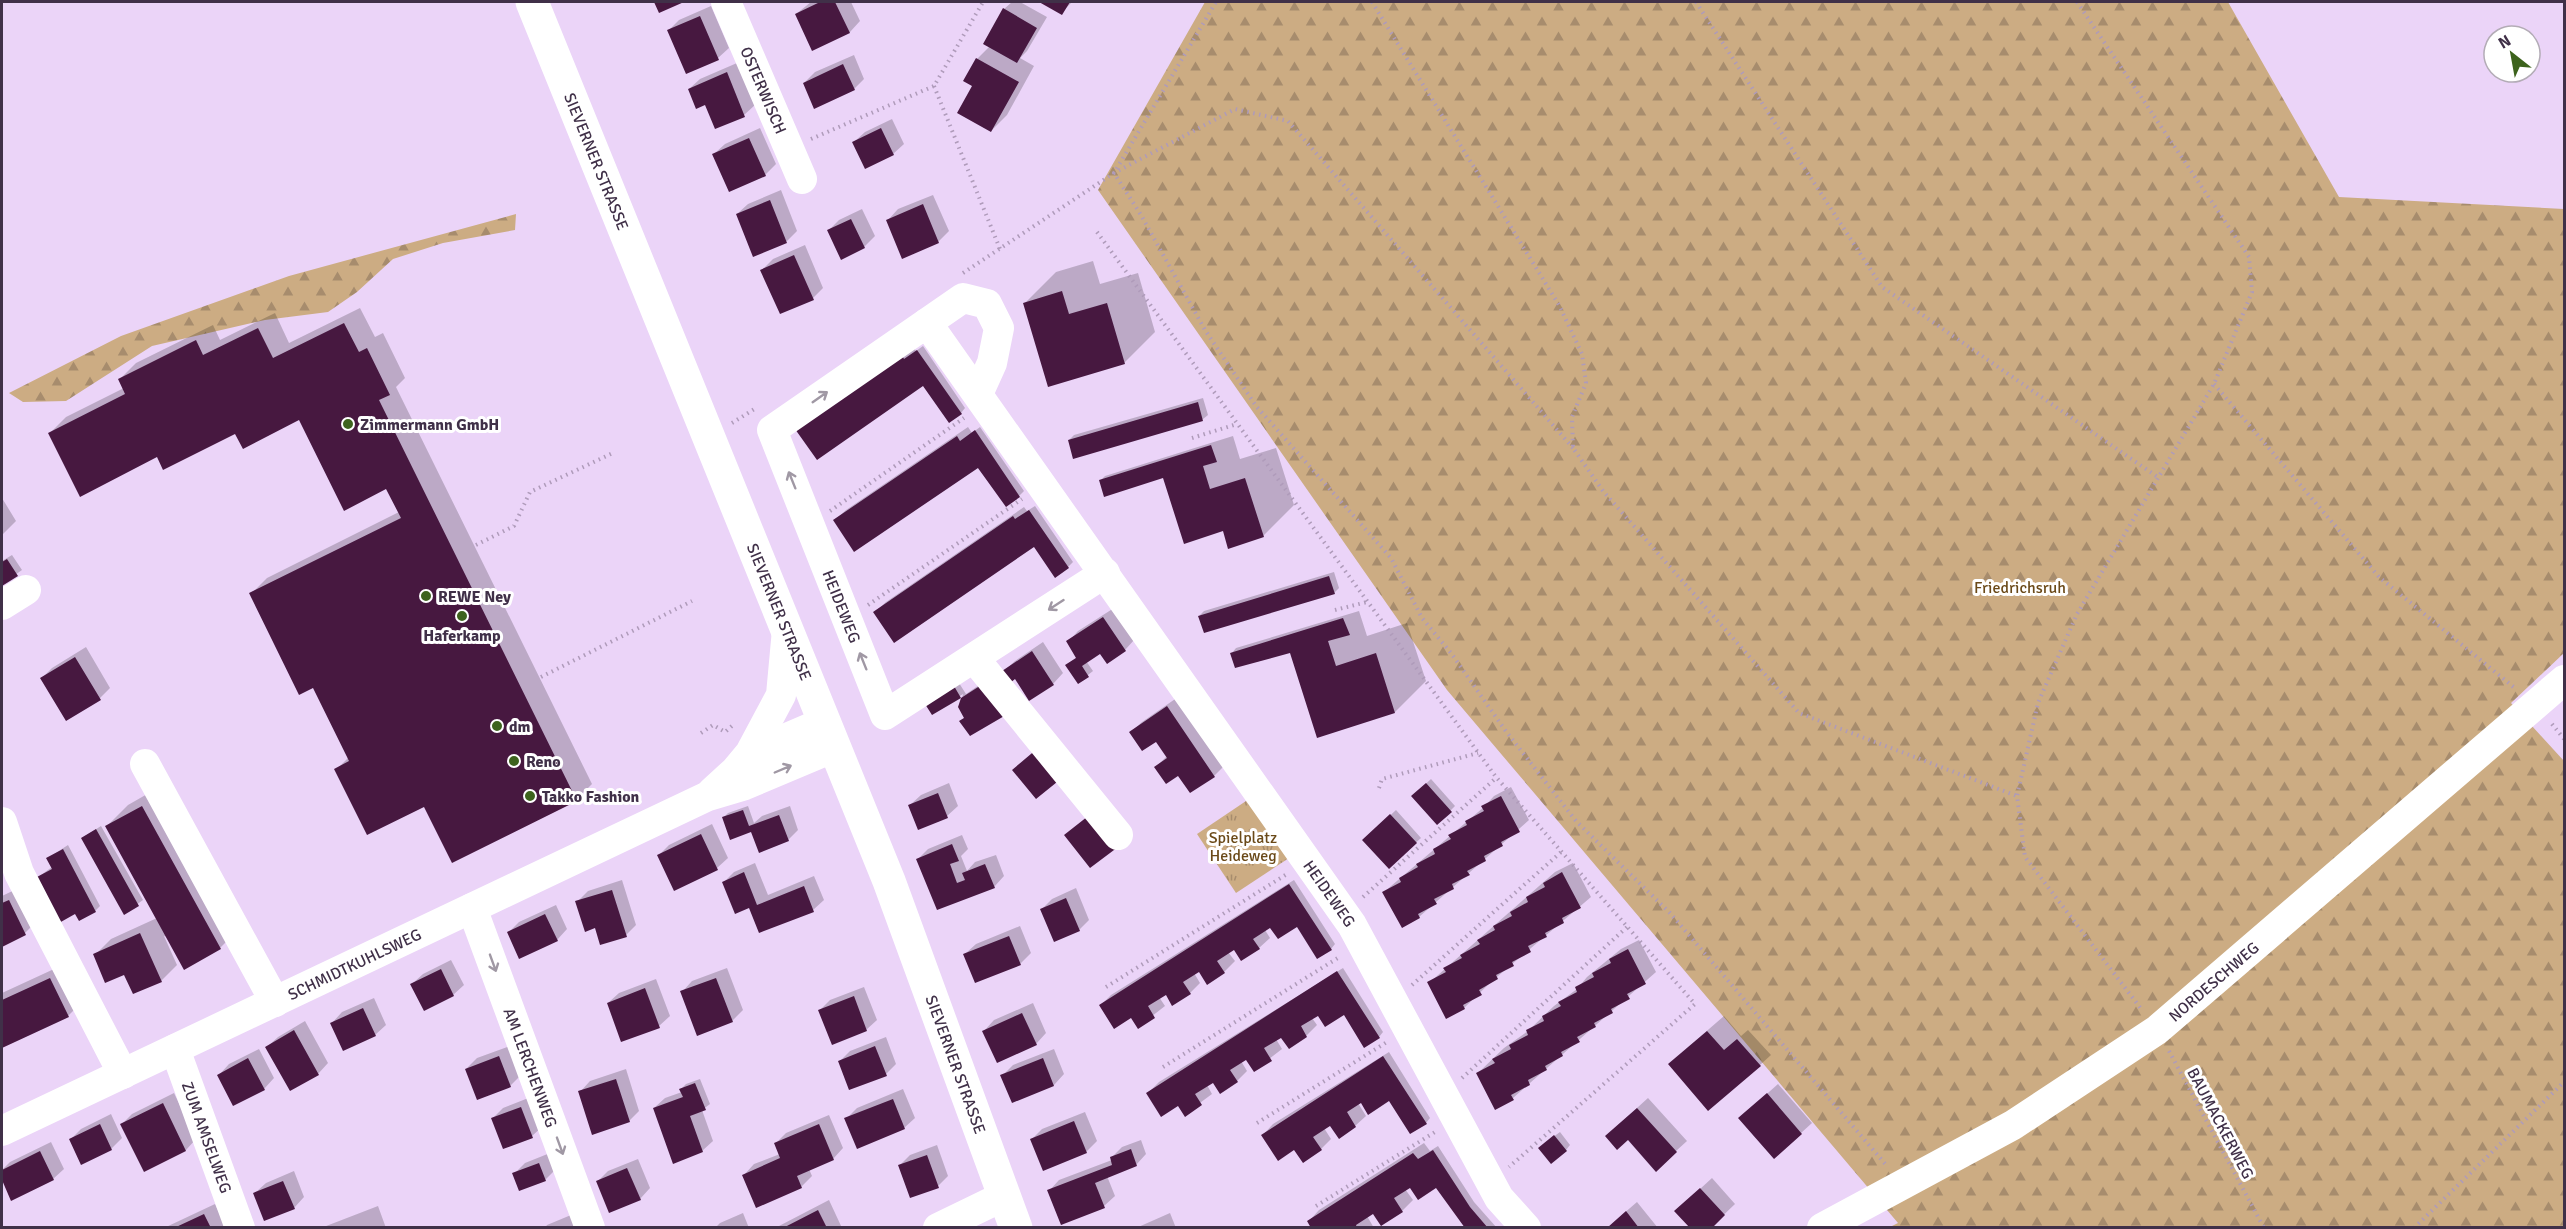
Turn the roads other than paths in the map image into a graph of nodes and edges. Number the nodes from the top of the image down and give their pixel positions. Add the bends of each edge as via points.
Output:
1 (532, 2) edge
2 (726, 2) edge
3 (802, 179) dead end
4 (927, 323) junction
5 (981, 399) junction
6 (1105, 573) junction
7 (787, 630) junction
8 (974, 658) junction
9 (2565, 680) edge
10 (830, 734) junction
11 (145, 764) dead end
12 (735, 771) junction
13 (708, 796) junction
14 (2, 822) edge
15 (1118, 835) dead end
16 (472, 908) junction
17 (275, 1002) junction
18 (175, 1049) junction
19 (123, 1074) junction
20 (2, 1131) edge
21 (1004, 1196) junction
22 (240, 1227) edge
23 (590, 1227) edge
24 (938, 1227) edge
25 (1016, 1227) edge
26 (1526, 1227) edge
27 (1822, 1227) edge

1 - 7 main road, SIEVERNER STRASSE
2 - 3 street, OSTERWISCH
4 - 5 street, HEIDEWEG
4 - 5 street, HEIDEWEG via 963,298 987,304 999,328
8 -> 4 street, HEIDEWEG via 885,715 772,430
5 - 6 street, HEIDEWEG
6 -> 8 street, HEIDEWEG
6 - 26 street, HEIDEWEG via 1344,913 1498,1198
7 - 10 main road, SIEVERNER STRASSE
7 - 12 street, SCHMIDTKUHLSWEG via 781,695 760,736
8 - 15 street
9 - 27 street, NORDESCHWEG via 2157,1030 2013,1125
10 - 12 street, SCHMIDTKUHLSWEG via 775,743
13 -> 10 street, SCHMIDTKUHLSWEG via 745,785
10 - 21 main road, SIEVERNER STRASSE via 900,911
11 - 17 street
12 - 13 street, SCHMIDTKUHLSWEG
13 - 16 street, SCHMIDTKUHLSWEG
14 - 19 street via 19,873
16 - 17 street, SCHMIDTKUHLSWEG
16 -> 23 street, AM LERCHENWEG
17 - 18 street, SCHMIDTKUHLSWEG
18 - 19 street, SCHMIDTKUHLSWEG
18 - 22 street, ZUM AMSELWEG
19 - 20 street, SCHMIDTKUHLSWEG
21 - 24 street
21 - 25 main road, SIEVERNER STRASSE

